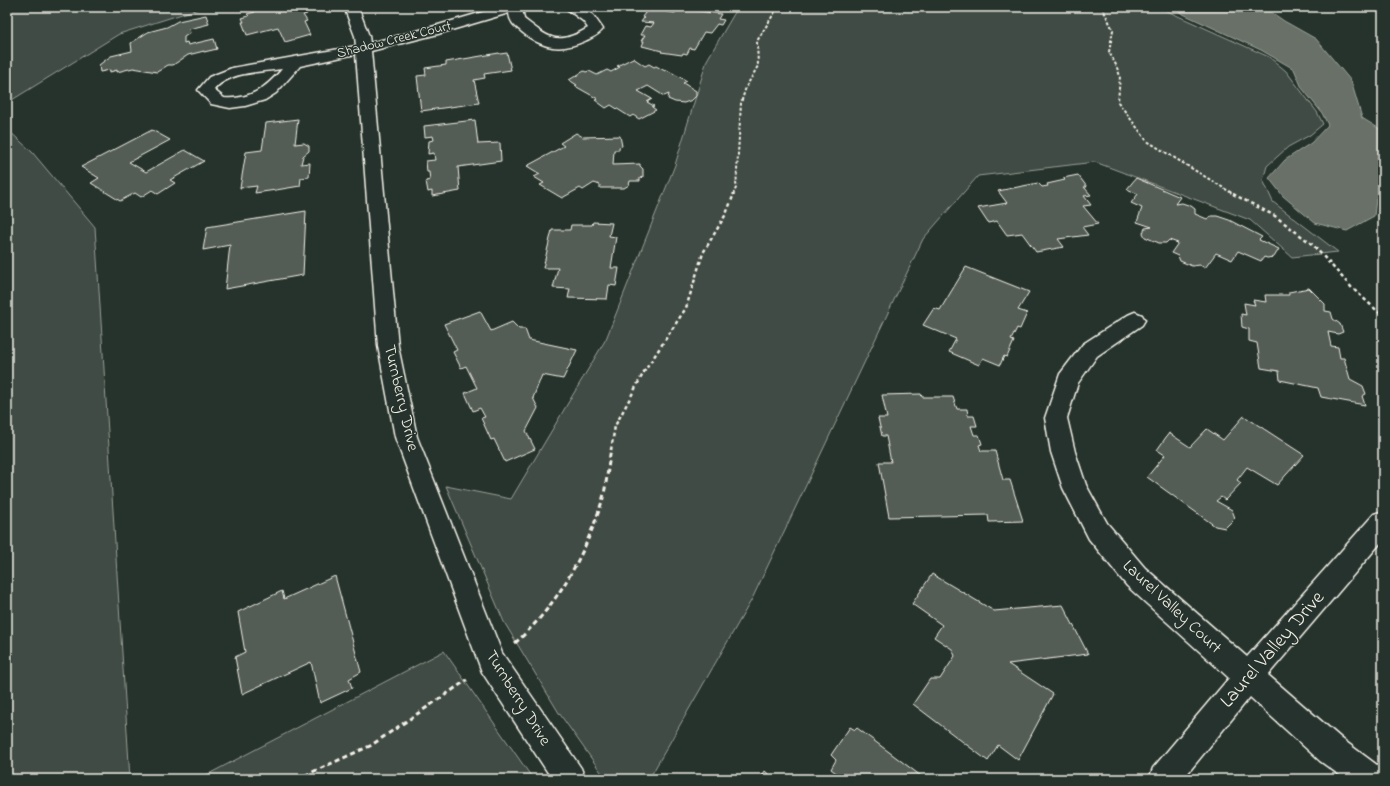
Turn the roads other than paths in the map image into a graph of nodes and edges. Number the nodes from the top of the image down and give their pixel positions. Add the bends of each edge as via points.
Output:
1 (351, 7) edge
2 (515, 7) edge
3 (571, 7) edge
4 (363, 49) junction
5 (295, 62) junction
6 (1135, 320) dead end
7 (1383, 522) edge
8 (1248, 677) junction
9 (570, 779) edge
10 (1164, 779) edge
11 (1370, 779) edge

1 - 4 street, Turnberry Drive via 362,36
2 - 3 street, Shadow Creek Court via 517,21 543,40 566,43 596,29 588,18
2 - 4 street, Shadow Creek Court via 448,28
4 - 5 street, Shadow Creek Court
4 - 9 street, Turnberry Drive via 388,346 406,437 492,662
5 - 5 street, Shadow Creek Court via 237,71 214,80 206,90 217,101 232,103 262,97 272,90
6 - 8 street, Laurel Valley Court via 1090,350 1068,380 1056,418 1062,452 1075,488 1098,531 1136,577
7 - 8 street, Laurel Valley Drive
8 - 10 street, Laurel Valley Drive
8 - 11 street, Laurel Valley Court via 1331,750

